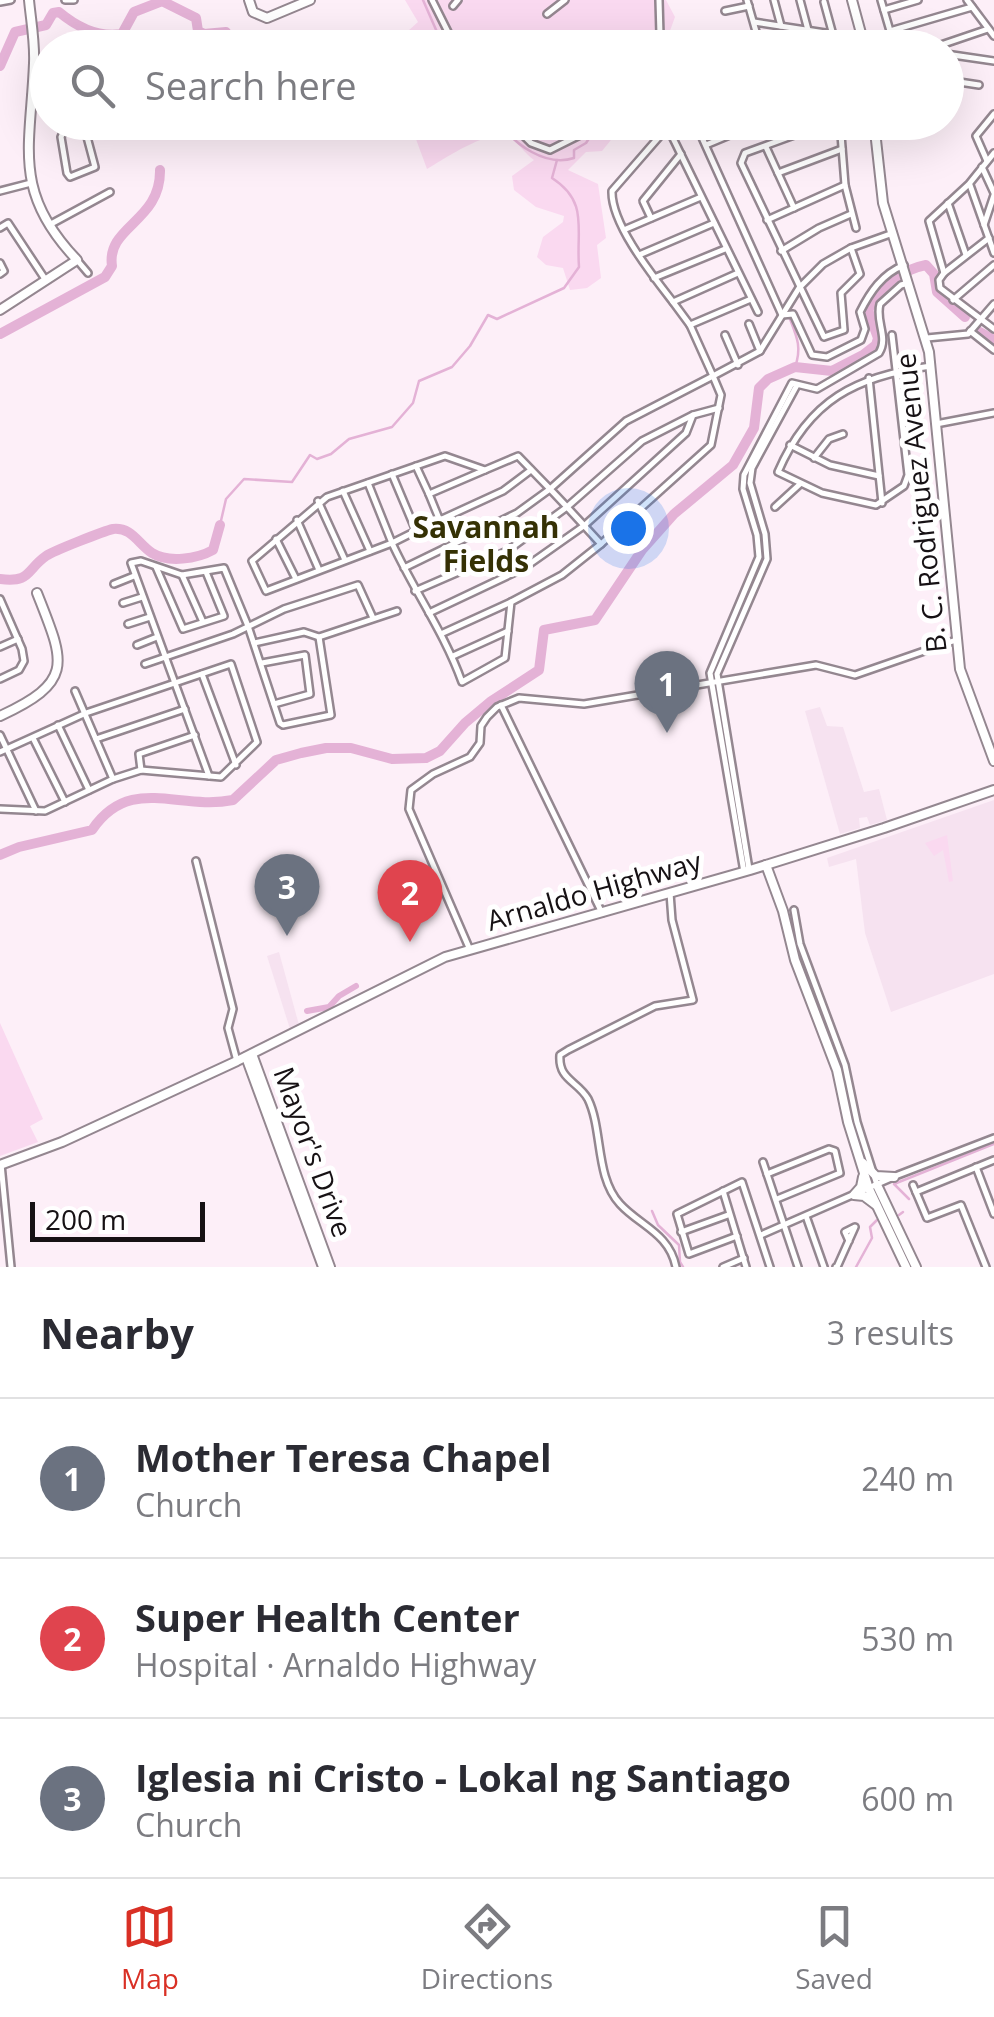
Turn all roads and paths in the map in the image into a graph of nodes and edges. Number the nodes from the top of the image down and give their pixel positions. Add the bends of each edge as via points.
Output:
1 (11, 0) edge
2 (28, 0) edge
3 (65, 0) edge
4 (74, 0) edge
5 (249, 0) edge
6 (310, 0) edge
7 (432, 0) edge
8 (565, 0) edge
9 (659, 0) edge
10 (774, 0) edge
11 (800, 0) edge
12 (852, 0) edge
13 (882, 0) edge
14 (918, 0) edge
15 (967, 0) edge
16 (0, 2) edge
17 (824, 2) edge
18 (748, 3) edge
19 (972, 7) junction
20 (884, 10) junction
21 (725, 11) dead end
22 (547, 14) dead end
23 (754, 22) junction
24 (782, 26) junction
25 (988, 29) junction
26 (32, 30) edge
27 (447, 30) edge
28 (660, 30) edge
29 (755, 30) edge
30 (808, 30) joint
31 (831, 30) edge
32 (860, 30) edge
33 (890, 30) edge
34 (893, 30) edge
35 (994, 36) edge
36 (964, 37) edge
37 (964, 56) edge
38 (994, 60) edge
39 (964, 83) edge
40 (979, 85) dead end
41 (30, 96) edge
42 (994, 114) edge
43 (63, 140) edge
44 (87, 140) edge
45 (527, 140) edge
46 (572, 140) edge
47 (657, 140) edge
48 (676, 140) edge
49 (704, 140) edge
50 (720, 140) edge
51 (785, 140) edge
52 (841, 140) edge
53 (876, 140) edge
54 (706, 146) junction
55 (766, 146) junction
56 (842, 150) junction
57 (994, 153) edge
58 (681, 154) junction
59 (985, 164) junction
60 (778, 173) junction
61 (31, 182) junction
62 (969, 184) junction
63 (845, 186) junction
64 (0, 191) edge
65 (110, 192) dead end
66 (994, 194) edge
67 (702, 197) junction
68 (948, 203) junction
69 (794, 208) junction
70 (851, 214) junction
71 (651, 218) junction
72 (767, 220) junction
73 (714, 223) junction
74 (50, 224) junction
75 (984, 226) junction
76 (0, 228) edge
77 (856, 228) dead end
78 (626, 229) junction
79 (893, 234) junction
80 (988, 238) junction
81 (726, 248) junction
82 (851, 248) junction
83 (781, 251) junction
84 (994, 253) edge
85 (639, 255) junction
86 (966, 255) junction
87 (77, 260) junction
88 (0, 263) edge
89 (904, 266) junction
90 (994, 266) edge
91 (88, 273) dead end
92 (738, 273) junction
93 (944, 273) junction
94 (0, 274) edge
95 (654, 278) junction
96 (45, 280) junction
97 (910, 282) junction
98 (800, 288) junction
99 (751, 298) junction
100 (954, 300) junction
101 (673, 302) junction
102 (994, 304) edge
103 (0, 310) edge
104 (758, 312) dead end
105 (782, 315) junction
106 (978, 319) junction
107 (690, 324) junction
108 (750, 324) dead end
109 (994, 328) edge
110 (970, 332) junction
111 (725, 335) dead end
112 (892, 335) dead end
113 (927, 338) junction
114 (994, 350) edge
115 (760, 351) junction
116 (738, 365) junction
117 (931, 366) junction
118 (898, 370) junction
119 (713, 376) junction
120 (869, 378) junction
121 (719, 408) junction
122 (994, 414) edge
123 (693, 415) junction
124 (936, 424) junction
125 (843, 434) dead end
126 (790, 444) junction
127 (814, 458) junction
128 (416, 466) junction
129 (485, 470) junction
130 (532, 470) junction
131 (392, 474) junction
132 (879, 476) junction
133 (368, 483) junction
134 (800, 484) junction
135 (550, 489) junction
136 (343, 491) junction
137 (428, 494) junction
138 (318, 501) junction
139 (882, 503) junction
140 (566, 507) junction
141 (776, 507) dead end
142 (297, 520) junction
143 (440, 520) junction
144 (586, 525) junction
145 (416, 532) junction
146 (276, 539) junction
147 (392, 543) junction
148 (602, 544) junction
149 (370, 551) junction
150 (345, 560) junction
151 (156, 567) junction
152 (404, 568) junction
153 (319, 570) junction
154 (206, 572) junction
155 (182, 575) junction
156 (134, 576) junction
157 (296, 579) junction
158 (114, 584) dead end
159 (416, 591) junction
160 (36, 593) dead end
161 (142, 597) junction
162 (0, 599) edge
163 (511, 602) junction
164 (123, 603) dead end
165 (397, 611) dead end
166 (429, 612) junction
167 (150, 617) junction
168 (373, 618) junction
169 (203, 622) junction
170 (128, 624) dead end
171 (248, 626) junction
172 (443, 632) junction
173 (508, 632) junction
174 (158, 636) junction
175 (319, 637) junction
176 (18, 639) junction
177 (959, 639) junction
178 (254, 644) junction
179 (137, 645) dead end
180 (0, 647) edge
181 (453, 656) junction
182 (167, 657) junction
183 (145, 664) dead end
184 (260, 664) junction
185 (202, 674) junction
186 (0, 678) edge
187 (176, 682) junction
188 (714, 682) junction
189 (75, 691) dead end
190 (274, 704) junction
191 (501, 705) junction
192 (185, 709) junction
193 (86, 713) junction
194 (0, 716) edge
195 (58, 725) junction
196 (0, 735) edge
197 (195, 736) junction
198 (32, 737) junction
199 (96, 739) junction
200 (4, 751) edge
201 (994, 761) edge
202 (236, 765) junction
203 (141, 770) junction
204 (210, 776) junction
205 (113, 779) junction
206 (88, 790) junction
207 (994, 790) edge
208 (65, 802) junction
209 (1, 808) edge
210 (36, 811) junction
211 (196, 861) dead end
212 (766, 865) junction
213 (746, 871) junction
214 (670, 893) junction
215 (782, 908) junction
216 (794, 910) joint
217 (602, 913) junction
218 (470, 950) junction
219 (249, 1055) junction
220 (236, 1062) junction
221 (994, 1138) edge
222 (858, 1154) junction
223 (994, 1160) edge
224 (763, 1162) dead end
225 (0, 1164) edge
226 (976, 1167) junction
227 (863, 1168) junction
228 (873, 1172) junction
229 (768, 1174) junction
230 (894, 1177) junction
231 (873, 1187) junction
232 (722, 1191) junction
233 (854, 1195) junction
234 (776, 1199) junction
235 (881, 1204) junction
236 (994, 1214) edge
237 (728, 1215) junction
238 (806, 1216) junction
239 (786, 1225) junction
240 (681, 1232) junction
241 (737, 1236) junction
242 (760, 1236) junction
243 (848, 1241) dead end
244 (744, 1258) junction
245 (11, 1267) edge
246 (327, 1267) edge
247 (676, 1267) edge
248 (723, 1267) edge
249 (746, 1267) edge
250 (770, 1267) edge
251 (798, 1267) edge
252 (824, 1267) edge
253 (836, 1267) edge
254 (906, 1267) edge
255 (916, 1267) edge
256 (986, 1267) edge

1 - 16 street
2 - 26 street
3 - 4 street
5 - 6 street via 253,12 267,18
7 - 27 street
8 - 22 street
9 - 28 street
10 - 24 street
11 - 30 street
12 - 32 street
13 - 20 street
14 - 20 street
15 - 19 street
17 - 31 street
18 - 21 street
18 - 23 street
19 - 25 street
19 - 34 street
20 - 33 street
23 - 24 street
23 - 29 street
24 - 30 street
25 - 35 street
25 - 36 street
37 - 38 street
39 - 40 street
41 - 61 street
42 - 59 street via 976,136
43 - 44 street via 73,178 95,167
45 - 46 street via 545,149
47 - 78 street via 612,191
48 - 58 street
49 - 54 street
50 - 54 street
51 - 55 street
52 - 56 street
53 - 79 street, B. C. Rodriguez Avenue
54 - 105 street
55 - 60 street
55 - 72 street via 741,159
56 - 60 street
56 - 63 street
57 - 59 street
58 - 67 street
58 - 71 street via 643,201
59 - 62 street
59 - 66 street
60 - 69 street
61 - 64 street
61 - 74 street
62 - 68 street
62 - 75 street
63 - 69 street
63 - 70 street
65 - 74 street
66 - 75 street
67 - 71 street
67 - 73 street
68 - 86 street
68 - 93 street via 928,223
69 - 72 street
70 - 77 street
70 - 83 street
71 - 78 street
72 - 83 street
73 - 81 street
73 - 85 street
74 - 87 street
75 - 80 street
76 - 96 street via 8,223
78 - 85 street
79 - 82 street
79 - 89 street, B. C. Rodriguez Avenue
80 - 84 street
80 - 86 street
81 - 92 street
81 - 95 street
82 - 98 street via 822,264
82 - 98 street via 860,274 840,294 842,332 822,336
83 - 98 street
85 - 95 street
86 - 93 street
87 - 91 street
87 - 96 street
88 - 94 street
89 - 97 street, B. C. Rodriguez Avenue
89 - 105 street via 885,274 864,302 862,340 837,354 812,354 793,314
90 - 100 street
92 - 99 street
92 - 101 street
93 - 100 street via 940,288
95 - 101 street
96 - 103 street
97 - 113 street, B. C. Rodriguez Avenue
97 - 188 street via 880,304 880,353 816,389 795,384 752,468 768,554
98 - 105 street
99 - 104 street
99 - 107 street
100 - 106 street
101 - 107 street
102 - 106 street
105 - 115 street
106 - 109 street
106 - 110 street
107 - 119 street
108 - 115 street
110 - 113 street
110 - 114 street
111 - 116 street
112 - 118 street
113 - 117 street, B. C. Rodriguez Avenue
115 - 116 street
116 - 119 street
117 - 118 street
117 - 124 street, B. C. Rodriguez Avenue
118 - 120 street
118 - 139 street via 908,479
119 - 121 street
119 - 135 street via 626,421
120 - 126 street via 809,418
120 - 132 street
121 - 123 street
121 - 148 street via 711,445
122 - 124 street
123 - 140 street via 642,441
123 - 144 street via 686,433
124 - 177 street, B. C. Rodriguez Avenue
125 - 127 street via 829,439
126 - 127 street
126 - 134 street via 778,472
127 - 132 street
128 - 129 street via 450,456
128 - 131 street
128 - 137 street
129 - 130 street via 514,456
129 - 137 street
130 - 135 street
130 - 143 street
131 - 133 street
131 - 145 street
132 - 139 street
133 - 136 street
133 - 147 street
134 - 139 street via 846,500
134 - 141 street
135 - 140 street
135 - 152 street
136 - 138 street
136 - 149 street
137 - 143 street
138 - 142 street
138 - 150 street
140 - 144 street
140 - 159 street via 507,550
142 - 146 street
142 - 153 street
143 - 145 street
144 - 148 street
144 - 166 street via 524,568
145 - 147 street
146 - 157 street
146 - 157 street via 252,561 264,590
147 - 149 street
147 - 152 street
148 - 163 street
149 - 150 street
150 - 153 street
151 - 155 street
151 - 156 street via 131,564
151 - 169 street via 181,628
152 - 159 street
153 - 157 street
154 - 155 street
154 - 169 street via 224,616
154 - 171 street via 224,568
155 - 169 street
156 - 158 street
156 - 161 street
159 - 166 street
160 - 194 street via 58,648 57,670 41,695
161 - 164 street
161 - 167 street
162 - 176 street
163 - 172 street
163 - 173 street
165 - 168 street
166 - 172 street
167 - 170 street
167 - 174 street
168 - 171 street via 358,585
168 - 175 street
171 - 178 street
171 - 182 street
172 - 181 street
173 - 181 street
173 - 181 street via 505,658 462,682
174 - 179 street
174 - 182 street
175 - 178 street via 304,632
175 - 190 street via 331,715 283,725
176 - 180 street
176 - 186 street via 24,661
177 - 188 street via 855,675 816,665
177 - 201 street, B. C. Rodriguez Avenue via 960,670
178 - 184 street
182 - 183 street
182 - 187 street
184 - 190 street
184 - 190 street via 305,655 310,694
185 - 187 street
185 - 202 street
185 - 202 street via 231,664 257,742
187 - 192 street
187 - 193 street
188 - 191 street via 584,704 519,698
188 - 213 street
189 - 193 street
191 - 217 street
191 - 218 street via 481,726 470,756 433,774 408,797
192 - 197 street
192 - 199 street
193 - 195 street
193 - 199 street
195 - 198 street
195 - 206 street
196 - 200 street
197 - 203 street via 139,754
197 - 204 street
198 - 200 street
198 - 208 street
199 - 205 street
200 - 210 street
202 - 204 street via 224,776
203 - 204 street
203 - 205 street
205 - 206 street
206 - 208 street
207 - 212 street, Arnaldo Highway
208 - 210 street
209 - 210 street
211 - 220 street via 233,1009 228,1028
212 - 213 street, Arnaldo Highway
212 - 215 street
213 - 214 street, Arnaldo Highway
214 - 217 street, Arnaldo Highway
214 - 247 street via 693,1000 655,1006 558,1061 587,1098 611,1190 663,1241
215 - 216 street
215 - 222 street via 838,1070
216 - 228 street
217 - 218 street, Arnaldo Highway
218 - 219 street, Arnaldo Highway via 420,968
219 - 220 street, Arnaldo Highway
219 - 246 street, Mayor's Drive
220 - 225 street, Arnaldo Highway
221 - 230 street
222 - 227 street
222 - 228 street
223 - 226 street
224 - 229 street
225 - 245 street
226 - 236 street
226 - 256 street via 915,1188 927,1218 961,1204
227 - 231 street
227 - 233 street
228 - 230 street
228 - 231 street
229 - 234 street
229 - 234 street via 836,1151 840,1172
230 - 231 street
230 - 235 street
231 - 233 street
231 - 235 street
232 - 237 street
232 - 240 street via 680,1210
232 - 242 street via 742,1182
233 - 235 street
233 - 238 street
234 - 239 street
235 - 254 street
235 - 255 street
237 - 240 street
237 - 241 street
238 - 239 street
238 - 252 street
239 - 242 street
239 - 251 street
240 - 241 street via 689,1254
241 - 244 street
242 - 250 street
243 - 253 street
244 - 248 street
244 - 249 street

